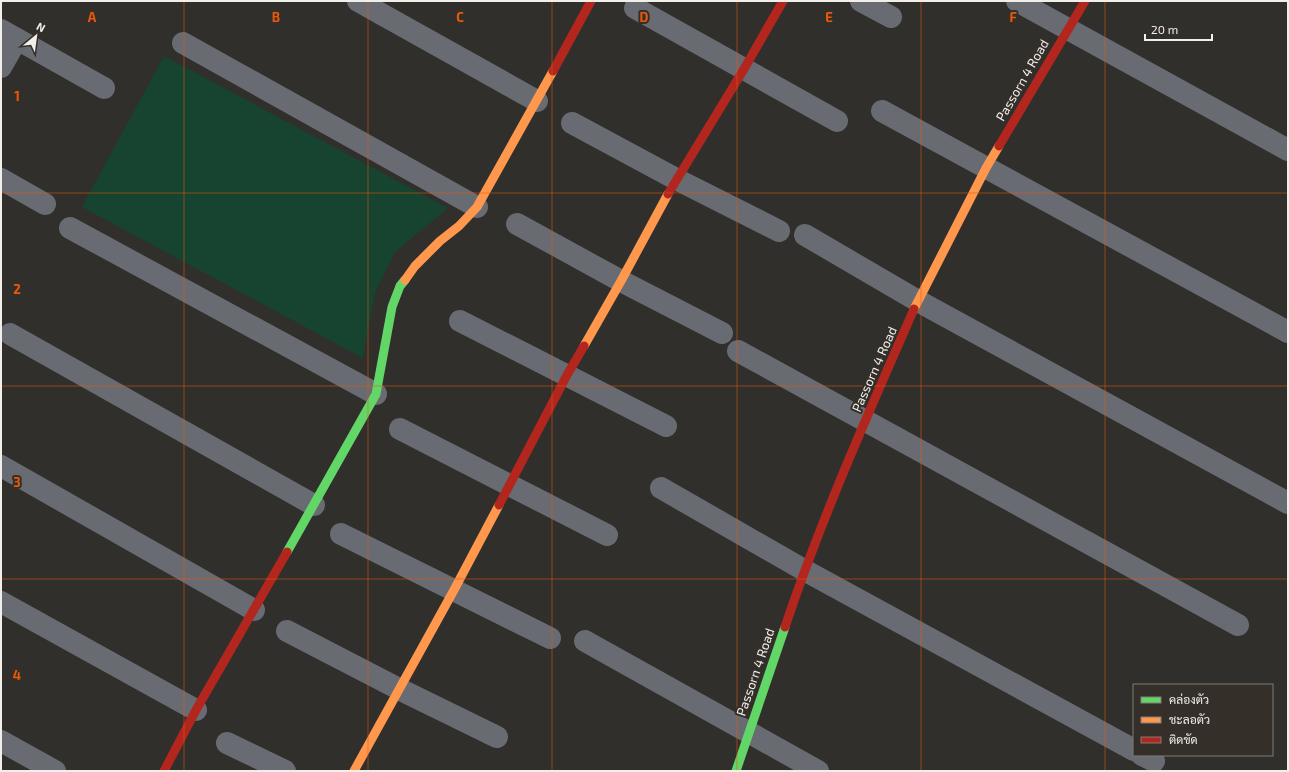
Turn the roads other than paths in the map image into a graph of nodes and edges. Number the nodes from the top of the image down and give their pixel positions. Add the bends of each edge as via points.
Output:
1 (358, 1) edge
2 (591, 1) edge
3 (783, 1) edge
4 (861, 1) edge
5 (1016, 1) edge
6 (1085, 1) edge
7 (635, 8) dead end
8 (891, 17) dead end
9 (1067, 29) junction
10 (9, 35) edge
11 (183, 43) dead end
12 (1, 67) edge
13 (744, 69) junction
14 (104, 88) dead end
15 (537, 101) junction
16 (882, 111) dead end
17 (837, 121) dead end
18 (572, 123) dead end
19 (1288, 150) edge
20 (986, 168) junction
21 (1, 179) edge
22 (676, 179) junction
23 (44, 204) dead end
24 (477, 207) junction
25 (517, 224) dead end
26 (70, 228) dead end
27 (779, 231) dead end
28 (805, 235) dead end
29 (621, 281) junction
30 (918, 301) junction
31 (460, 321) dead end
32 (1288, 332) edge
33 (722, 333) dead end
34 (10, 334) dead end
35 (738, 351) dead end
36 (567, 376) junction
37 (376, 394) junction
38 (865, 422) junction
39 (666, 426) dead end
40 (400, 429) dead end
41 (1, 466) edge
42 (510, 485) junction
43 (661, 488) dead end
44 (1288, 503) edge
45 (314, 505) junction
46 (341, 534) dead end
47 (607, 535) dead end
48 (804, 570) junction
49 (454, 590) junction
50 (1, 602) edge
51 (254, 610) junction
52 (1238, 624) dead end
53 (287, 631) dead end
54 (550, 638) dead end
55 (585, 641) dead end
56 (399, 689) junction
57 (196, 710) junction
58 (748, 732) junction
59 (497, 737) dead end
60 (1, 741) edge
61 (227, 743) dead end
62 (1133, 749) edge
63 (55, 771) edge
64 (164, 771) edge
65 (285, 771) edge
66 (354, 771) edge
67 (736, 771) edge
68 (818, 771) edge

1 - 15 street
2 - 15 street
3 - 13 street
4 - 8 street
5 - 9 street
6 - 9 street, Passorn 4 Road
7 - 13 street
9 - 19 street
9 - 20 street, Passorn 4 Road
10 - 12 street
10 - 14 street
11 - 24 street
13 - 17 street
13 - 22 street
15 - 24 street
16 - 20 street
18 - 22 street
20 - 30 street, Passorn 4 Road
20 - 32 street
21 - 23 street
22 - 27 street
22 - 29 street
24 - 37 street via 415,266 400,286 392,307
25 - 29 street
26 - 37 street
28 - 30 street
29 - 33 street
29 - 36 street
30 - 38 street, Passorn 4 Road
30 - 44 street
31 - 36 street
34 - 45 street
35 - 38 street
36 - 39 street
36 - 42 street
37 - 45 street
38 - 48 street, Passorn 4 Road
38 - 52 street
40 - 42 street
41 - 51 street
42 - 47 street
42 - 49 street
43 - 48 street
45 - 51 street
46 - 49 street
48 - 58 street, Passorn 4 Road
48 - 62 street
49 - 54 street
49 - 56 street
50 - 57 street
51 - 57 street
53 - 56 street
55 - 58 street
56 - 59 street
56 - 66 street
57 - 64 street
58 - 67 street, Passorn 4 Road
58 - 68 street
60 - 63 street
61 - 65 street

